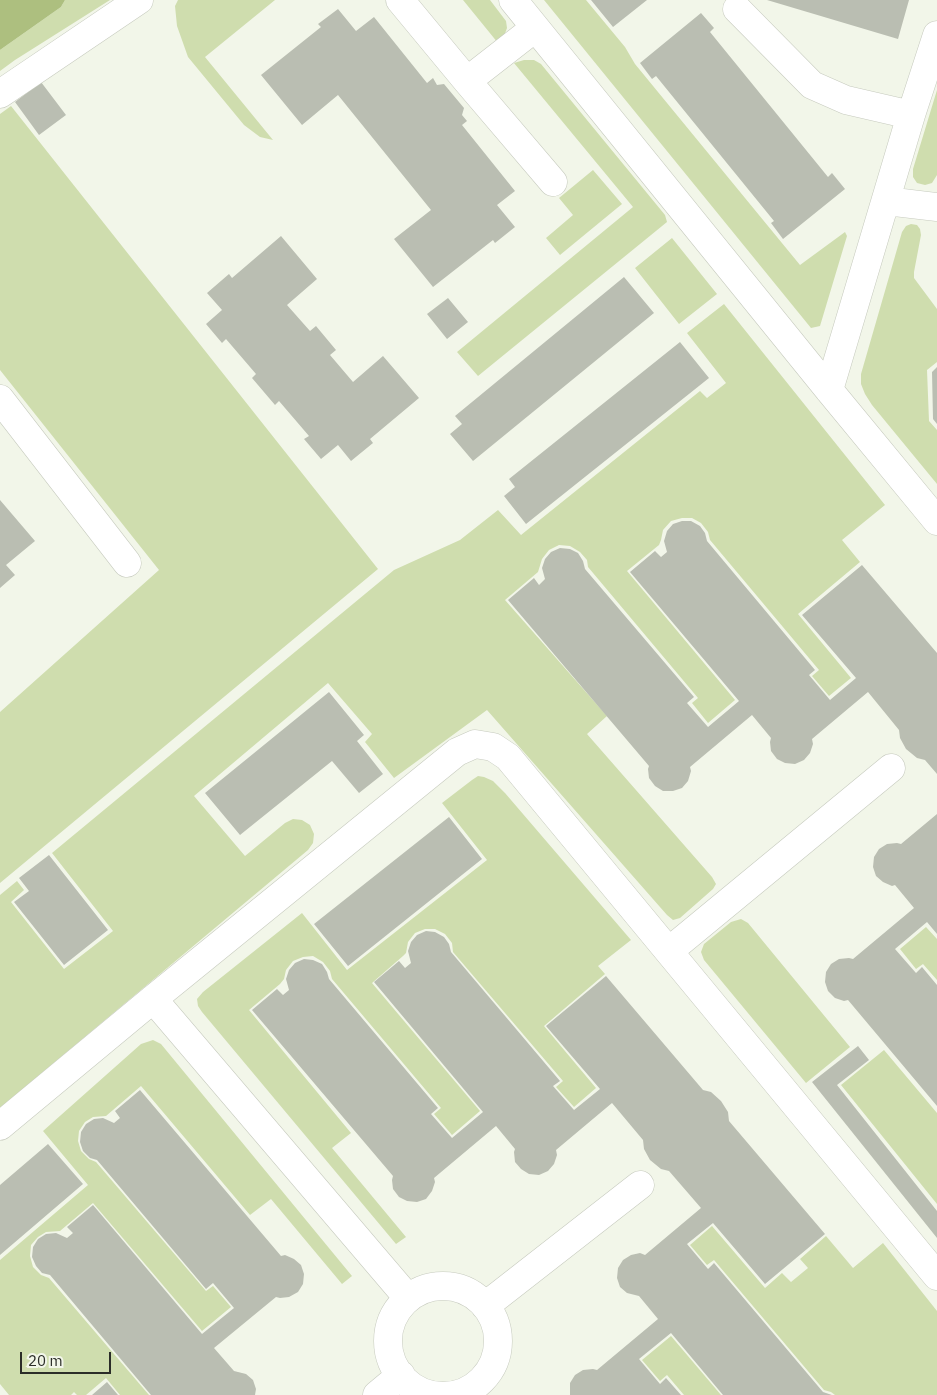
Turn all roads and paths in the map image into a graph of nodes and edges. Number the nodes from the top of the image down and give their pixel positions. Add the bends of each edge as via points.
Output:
1 (139, 0) edge
2 (400, 0) edge
3 (513, 0) edge
4 (737, 9) dead end
5 (535, 28) junction
6 (937, 35) edge
7 (467, 81) junction
8 (2, 93) edge
9 (911, 115) junction
10 (553, 182) dead end
11 (886, 201) junction
12 (936, 207) edge
13 (829, 390) junction
14 (0, 399) edge
15 (937, 521) edge
16 (127, 563) dead end
17 (891, 768) dead end
18 (669, 951) junction
19 (154, 999) junction
20 (0, 1126) edge
21 (640, 1184) dead end
22 (937, 1276) edge
23 (408, 1298) junction
24 (485, 1306) junction
25 (401, 1375) junction
26 (483, 1389) edge
27 (376, 1395) edge

1 - 8 street
2 - 7 street
3 - 5 street
4 - 9 street via 812,85 846,100
5 - 7 street
5 - 13 street
6 - 9 street
7 - 10 street
9 - 11 street
11 - 12 street
11 - 13 street
13 - 15 street
14 - 16 street
17 - 18 street
18 - 19 street via 508,756 493,747 475,744 457,752
18 - 22 street
19 - 20 street
19 - 23 street
21 - 24 street
23 - 24 street via 421,1290 452,1286 467,1291
23 - 25 street via 391,1324 388,1339 390,1355
24 - 26 street via 496,1326 498,1342
25 - 26 street via 419,1390 434,1394 449,1395
25 - 27 street

